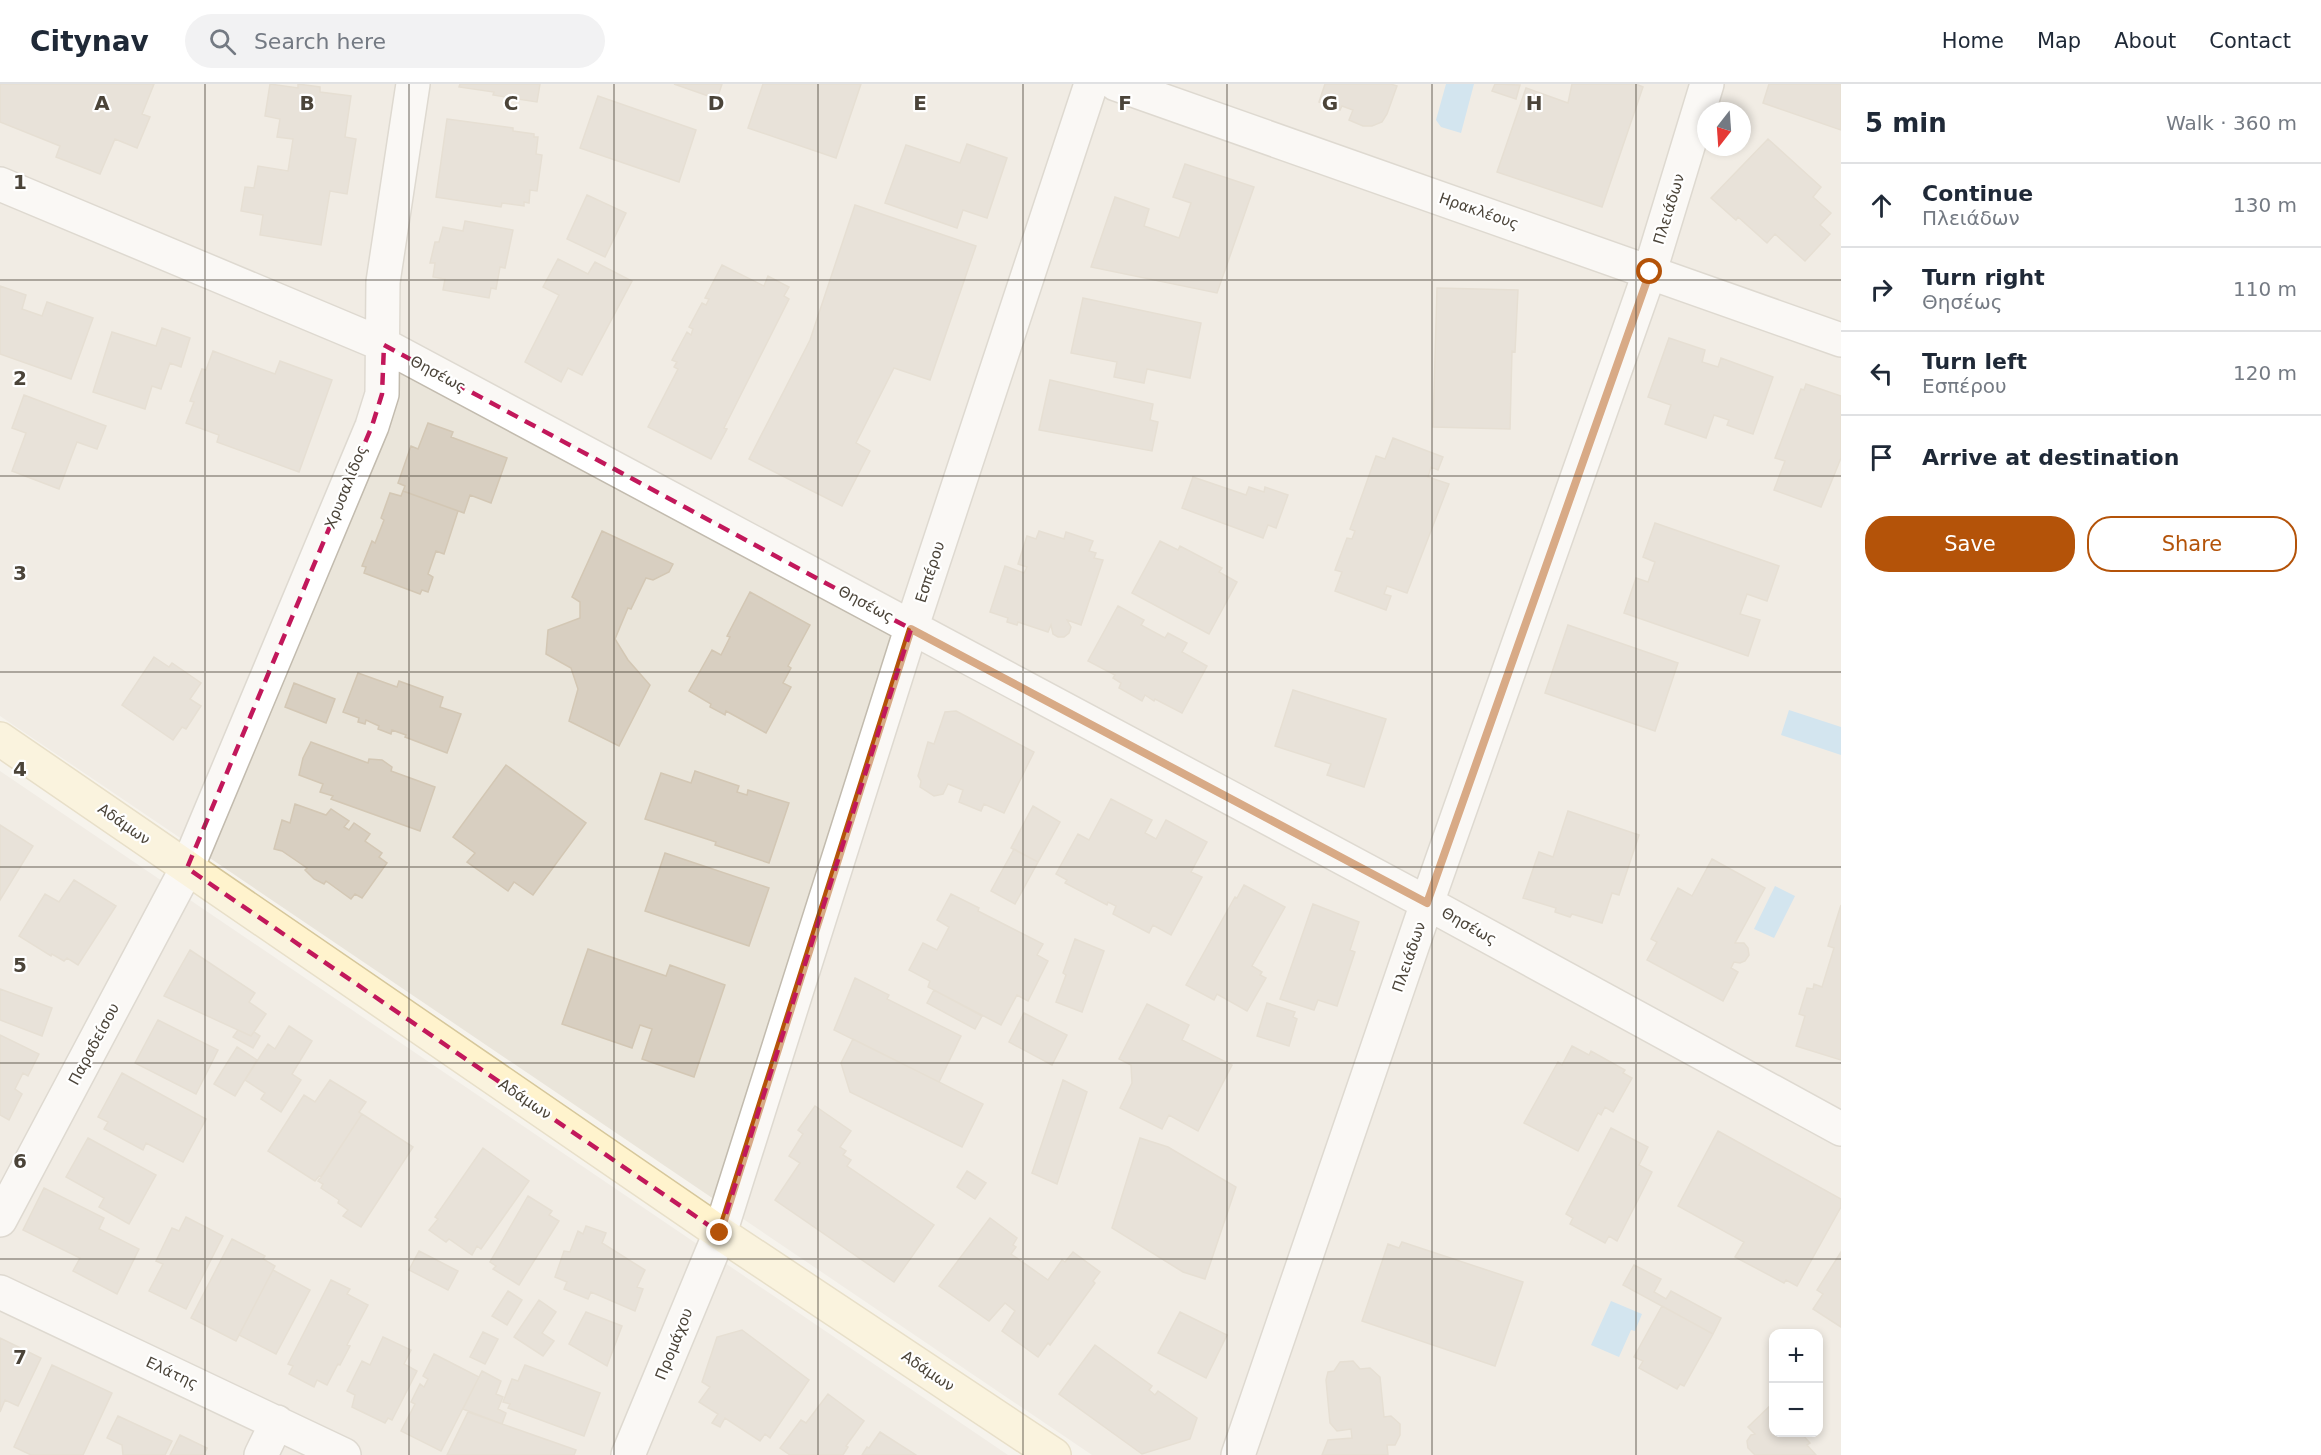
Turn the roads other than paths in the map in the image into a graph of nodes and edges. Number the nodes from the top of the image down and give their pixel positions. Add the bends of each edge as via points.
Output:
1 (413, 84) edge
2 (1091, 84) edge
3 (1116, 84) edge
4 (1707, 84) edge
5 (0, 184) edge
6 (1650, 272) junction
7 (1841, 340) edge
8 (384, 345) junction
9 (911, 629) junction
10 (0, 739) edge
11 (187, 868) junction
12 (1427, 903) junction
13 (1841, 1129) edge
14 (0, 1220) edge
15 (720, 1233) junction
16 (0, 1292) edge
17 (277, 1422) junction
18 (261, 1455) edge
19 (344, 1455) edge
20 (628, 1455) edge
21 (1054, 1455) edge
22 (1238, 1455) edge

1 - 8 street, Χρυσαλίδος via 383,282
2 - 9 street, Εσπέρου
3 - 6 street, Ηρακλέους
4 - 6 street, Πλειάδων
5 - 8 street, Θησέως
6 - 7 street, Ηρακλέους
6 - 12 street, Πλειάδων
8 - 9 street, Θησέως
8 - 11 street, Χρυσαλίδος via 382,394 372,426
9 - 12 street, Θησέως
9 - 15 street, Εσπέρου
10 - 11 street, Αδάμων
11 - 14 street, Παραδείσου
11 - 15 street, Αδάμων
12 - 13 street, Θησέως
12 - 22 street, Πλειάδων
15 - 20 street, Προμάχου
15 - 21 street, Αδάμων
16 - 17 street, Ελάτης
17 - 18 street
17 - 19 street, Ελάτης

